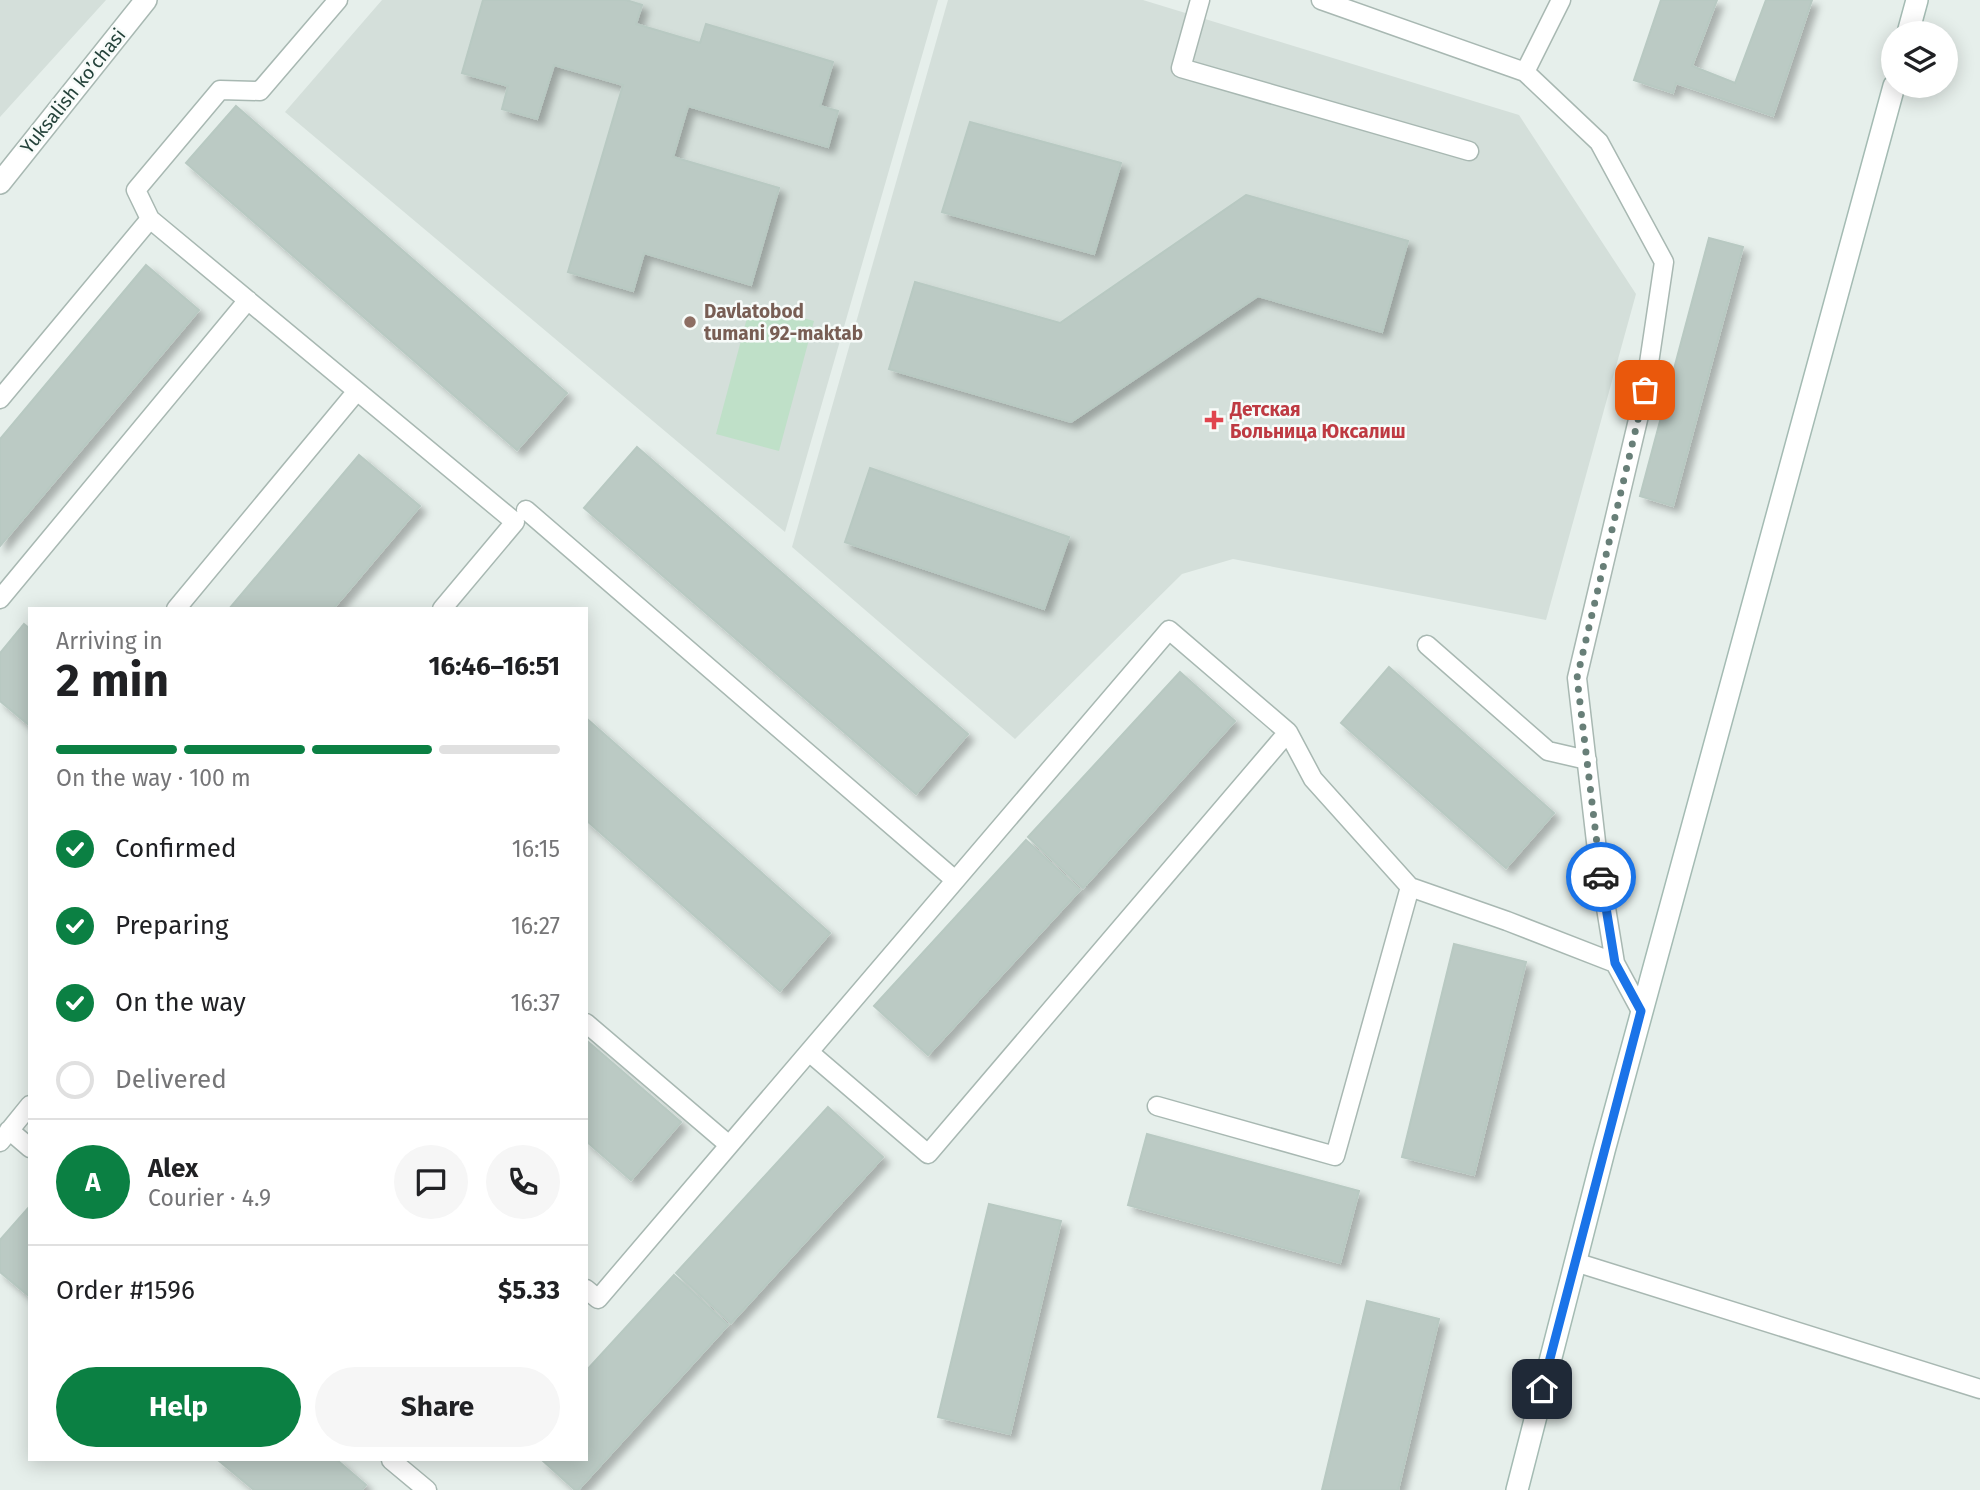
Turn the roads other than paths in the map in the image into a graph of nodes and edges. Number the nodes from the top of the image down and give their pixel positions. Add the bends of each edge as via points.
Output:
1 (146, 0) edge
2 (338, 0) edge
3 (1200, 0) edge
4 (1321, 0) edge
5 (1562, 0) edge
6 (1917, 0) edge
7 (1911, 21) edge
8 (1525, 72) junction
9 (1891, 98) edge
10 (1469, 151) dead end
11 (0, 183) edge
12 (150, 219) junction
13 (248, 300) junction
14 (357, 391) junction
15 (0, 399) edge
16 (526, 510) dead end
17 (0, 599) edge
18 (178, 607) edge
19 (444, 607) edge
20 (1427, 645) dead end
21 (1288, 732) junction
22 (1587, 760) junction
23 (955, 880) junction
24 (1410, 887) junction
25 (1615, 963) junction
26 (1641, 1011) junction
27 (588, 1025) edge
28 (809, 1052) junction
29 (1157, 1106) dead end
30 (28, 1107) edge
31 (5, 1136) edge
32 (729, 1145) junction
33 (28, 1147) edge
34 (1575, 1262) junction
35 (588, 1291) edge
36 (1980, 1389) edge
37 (392, 1461) edge
38 (427, 1490) edge
39 (1517, 1490) edge

1 - 11 main road, Yuksalish ko’chasi
2 - 12 lane via 260,92 220,90 136,190
3 - 10 lane via 1181,68
4 - 8 lane
5 - 8 lane
6 - 7 main road
8 - 22 lane via 1600,142 1664,262 1645,390 1577,678
9 - 26 main road
12 - 13 lane
12 - 15 lane
13 - 14 lane
13 - 17 lane
14 - 18 lane
14 - 19 lane via 514,522
16 - 23 lane
20 - 22 lane via 1548,751
21 - 23 lane via 1169,630
21 - 24 lane via 1313,779
21 - 28 lane via 928,1154
22 - 25 lane
23 - 28 lane
24 - 25 lane
24 - 29 lane via 1335,1156
25 - 26 lane
26 - 34 main road
27 - 32 lane
28 - 32 lane
30 - 31 lane
31 - 33 lane
32 - 35 lane via 598,1299
34 - 36 lane
34 - 39 main road
37 - 38 lane

